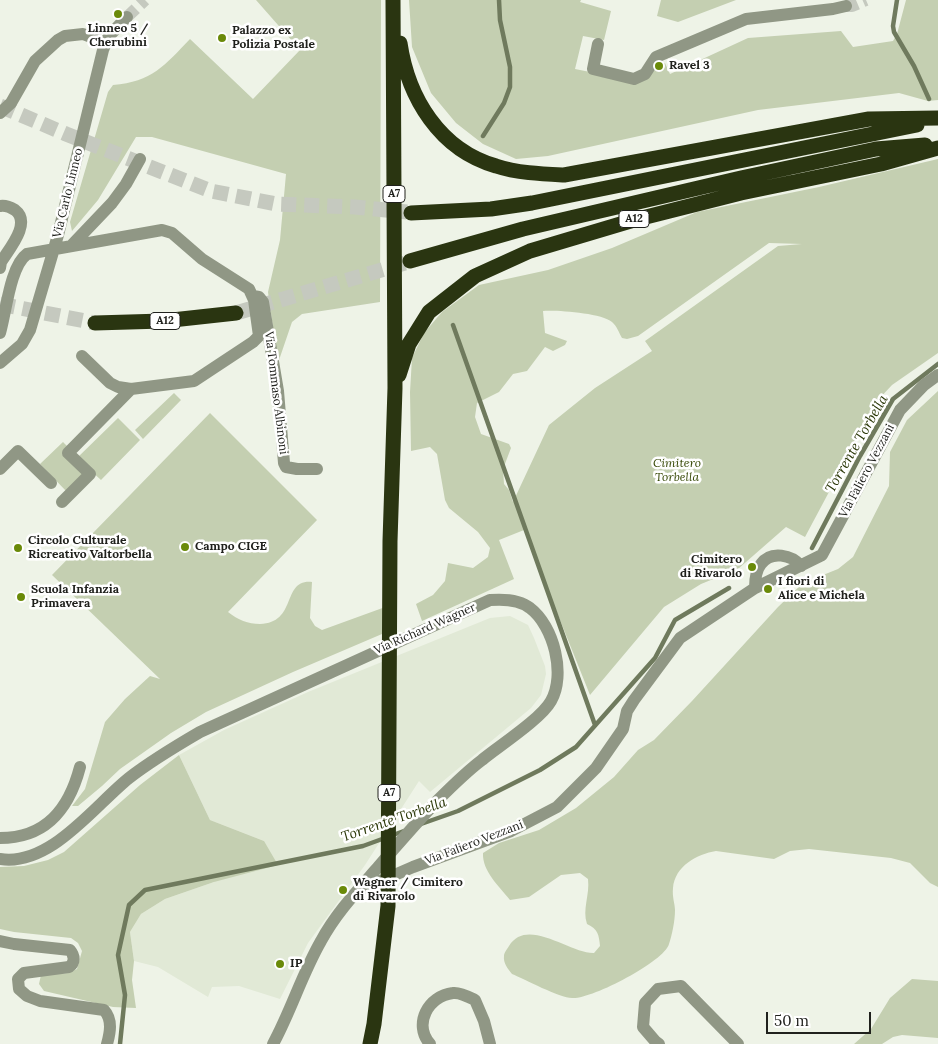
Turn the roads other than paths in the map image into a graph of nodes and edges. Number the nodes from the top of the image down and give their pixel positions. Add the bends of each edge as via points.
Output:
1 (394, 0) edge
2 (846, 6) tunnel mouth
3 (127, 17) tunnel mouth
4 (598, 44) dead end
5 (105, 47) junction
6 (0, 113) edge
7 (938, 120) edge
8 (938, 144) edge
9 (938, 148) edge
10 (140, 159) dead end
11 (0, 206) edge
12 (411, 213) tunnel mouth
13 (72, 245) junction
14 (410, 262) tunnel mouth
15 (0, 268) edge
16 (253, 296) junction
17 (236, 313) tunnel mouth
18 (94, 323) tunnel mouth
19 (0, 333) edge
20 (82, 356) dead end
21 (5, 360) edge
22 (938, 375) edge
23 (395, 388) junction
24 (131, 389) junction
25 (0, 469) edge
26 (317, 469) dead end
27 (51, 483) dead end
28 (62, 502) dead end
29 (801, 566) junction
30 (755, 588) junction
31 (80, 767) dead end
32 (0, 838) edge
33 (0, 859) edge
34 (356, 892) junction
35 (0, 941) edge
36 (107, 1044) edge
37 (272, 1044) edge
38 (370, 1044) edge
39 (430, 1044) edge
40 (490, 1044) edge
41 (660, 1044) edge
42 (738, 1044) edge

1 - 7 highway via 406,72 422,107 442,134 456,146 497,167 564,176 869,119
1 - 23 highway, A7
2 - 4 street via 746,19 656,57 645,74 634,79 592,69
3 - 5 street, Via Carlo Linneo via 109,36
5 - 6 street via 83,34 58,40 35,61 11,103
5 - 21 street, Via Carlo Linneo via 58,235 32,320 26,338
7 - 12 highway via 532,203 491,209
8 - 14 highway, A12 via 876,149 741,178 522,229
9 - 23 highway, A12 via 881,164 643,217 530,251 475,276 429,312 409,344
10 - 13 street via 112,203
11 - 15 street via 16,211 22,223
13 - 16 street, Via Tommaso Albinoni via 170,231 202,259 249,289
13 - 19 street, Via Tommaso Albinoni via 32,251 22,257 14,273
16 - 24 street, Via Tommaso Albinoni via 259,336 253,342 194,381
16 - 26 street, Via Tommaso Albinoni via 263,302 278,391 284,463 290,468
17 - 18 highway, A12 via 163,321
20 - 24 street, Via Tommaso Albinoni via 110,383 118,388
22 - 29 street, Via Faliero Vezzani via 900,410 822,555
23 - 38 highway, A7 via 390,541 388,906
24 - 28 street via 68,453 90,474
25 - 27 street via 18,451
29 - 30 street, Via Faliero Vezzani
29 - 30 street via 788,556 767,559 759,567
30 - 34 street, Via Faliero Vezzani via 680,638 634,700 627,711 623,729 596,768 557,807 511,831
31 - 32 street via 68,801 53,819 29,834
33 - 34 street, Via Richard Wagner via 26,857 53,846 128,778 164,752 200,732 490,600 517,601 529,606 542,622 558,664 559,678 551,702 538,716 480,760 420,819
34 - 37 street, Via Faliero Vezzani via 320,941
35 - 36 street via 70,950 74,960 69,967 24,973 18,979 18,989 40,1001 104,1010 111,1031
39 - 40 street via 424,1037 422,1022 426,1010 438,997 455,992 475,1000
41 - 42 street via 643,1027 645,1003 658,988 681,986

